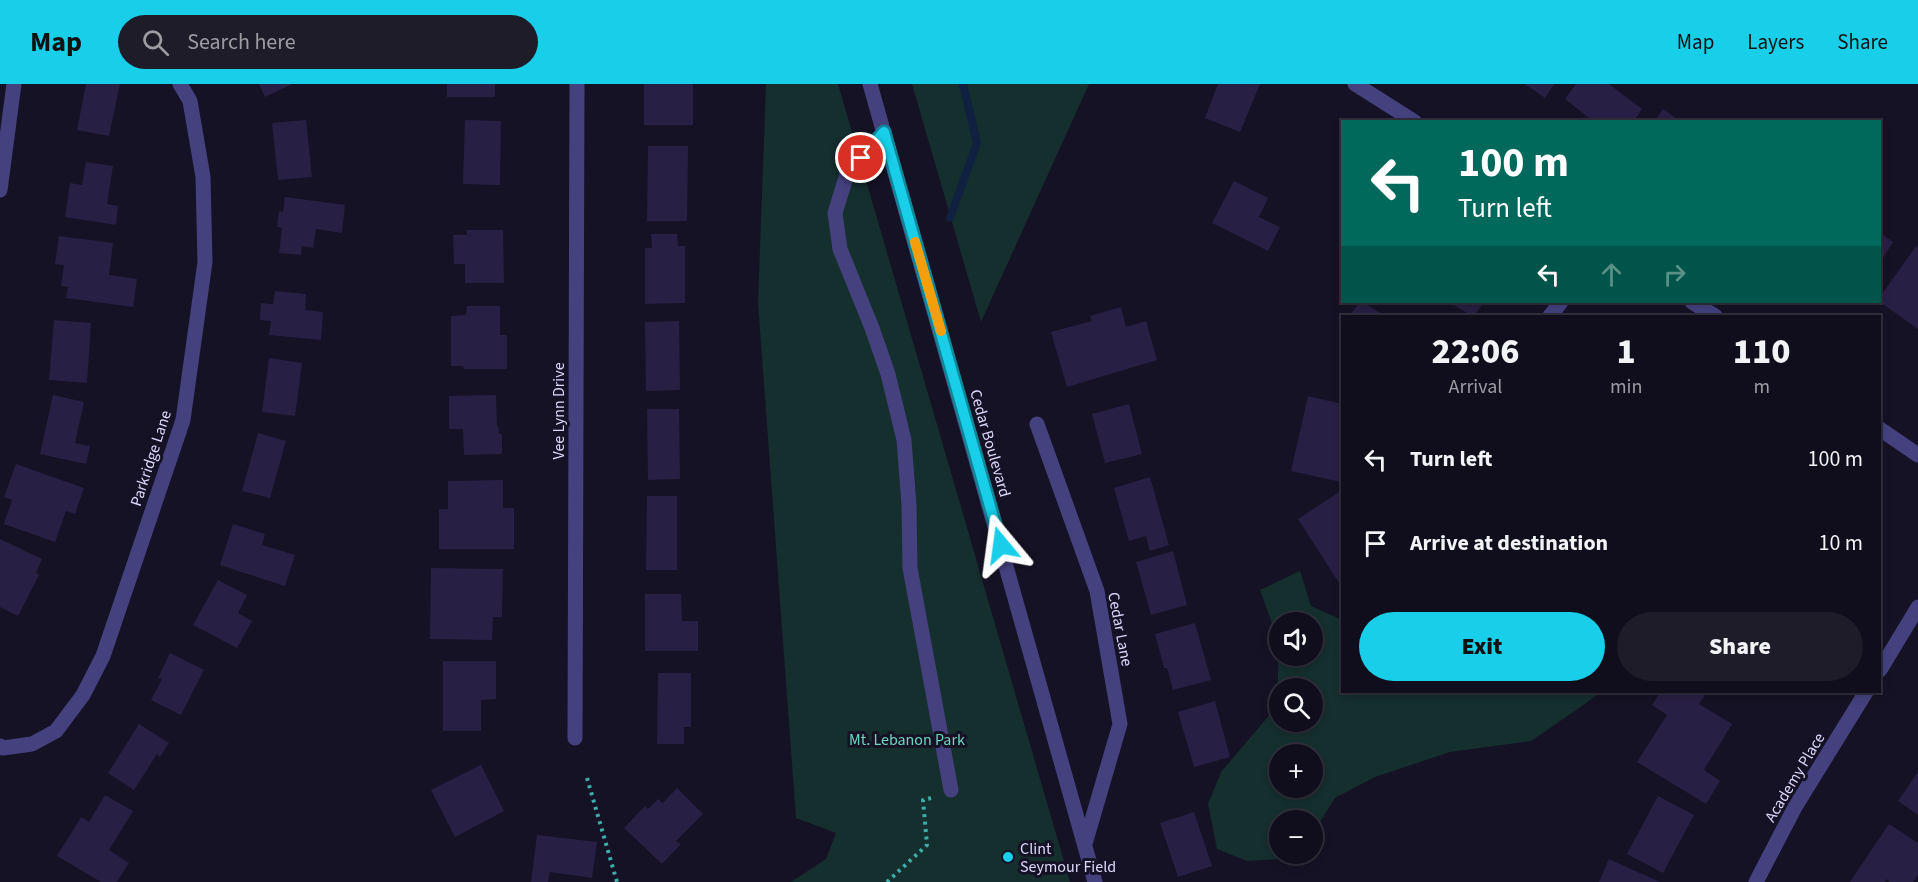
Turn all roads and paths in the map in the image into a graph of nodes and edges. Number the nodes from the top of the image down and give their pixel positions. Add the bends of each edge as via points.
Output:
1 (14, 84) edge
2 (180, 84) edge
3 (577, 84) edge
4 (870, 84) edge
5 (1355, 84) edge
6 (1412, 120) edge
7 (884, 132) junction
8 (0, 190) edge
9 (1694, 303) edge
10 (1713, 315) edge
11 (1037, 424) dead end
12 (1881, 430) edge
13 (1918, 455) edge
14 (1918, 607) edge
15 (1881, 668) edge
16 (1865, 693) edge
17 (575, 738) dead end
18 (0, 746) edge
19 (587, 778) dead end
20 (951, 790) joint
21 (1084, 844) junction
22 (618, 882) edge
23 (887, 882) edge
24 (1095, 882) edge
25 (1756, 882) edge

1 - 8 street
2 - 18 street, Parkridge Lane via 190,101 203,177 205,262 183,420 103,656 83,694 56,731 32,744
3 - 17 street, Vee Lynn Drive
4 - 7 street, Cedar Boulevard
5 - 6 street
7 - 20 street via 847,174 835,213 840,249 885,365 904,440 910,568
7 - 21 street, Cedar Boulevard
9 - 10 street
11 - 21 street, Cedar Lane via 1096,591 1120,724
12 - 13 street
14 - 15 street
16 - 25 street, Academy Place via 1795,807
19 - 22 path
20 - 23 path via 923,800 927,845
21 - 24 street, Cedar Boulevard

